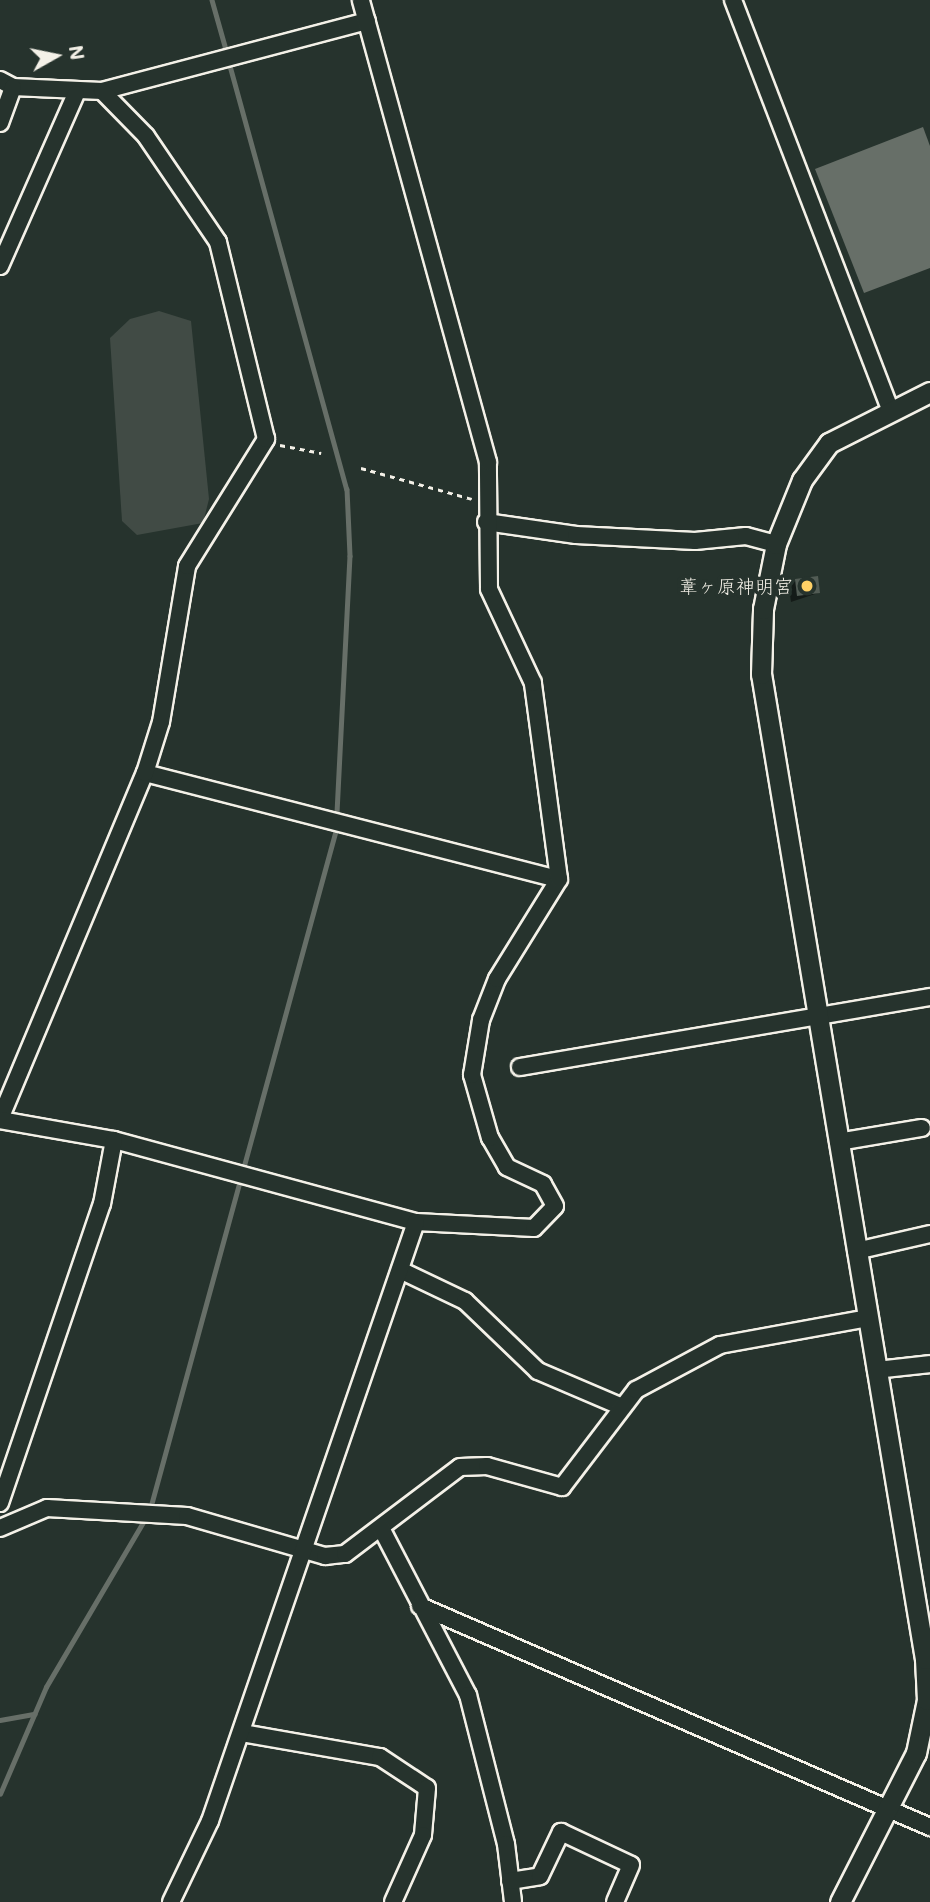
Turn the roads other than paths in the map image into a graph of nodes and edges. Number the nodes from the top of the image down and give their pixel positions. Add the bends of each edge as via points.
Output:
1 (361, 0) edge
2 (733, 0) edge
3 (367, 21) junction
4 (6, 84) edge
5 (102, 91) junction
6 (76, 94) junction
7 (0, 123) edge
8 (0, 266) edge
9 (930, 392) edge
10 (891, 412) junction
11 (485, 522) junction
12 (776, 544) junction
13 (145, 773) junction
14 (559, 879) junction
15 (930, 997) edge
16 (817, 1016) junction
17 (520, 1067) dead end
18 (0, 1120) edge
19 (922, 1128) dead end
20 (114, 1140) junction
21 (838, 1142) junction
22 (416, 1222) junction
23 (930, 1234) edge
24 (856, 1251) junction
25 (400, 1270) junction
26 (868, 1318) junction
27 (930, 1364) edge
28 (876, 1370) junction
29 (620, 1406) junction
30 (0, 1503) edge
31 (0, 1528) edge
32 (382, 1528) junction
33 (303, 1551) junction
34 (420, 1606) junction
35 (928, 1696) edge
36 (242, 1733) junction
37 (888, 1810) junction
38 (930, 1827) edge
39 (510, 1881) junction
40 (171, 1902) edge
41 (393, 1902) edge
42 (513, 1902) edge
43 (615, 1902) edge
44 (840, 1902) edge

1 - 3 street
2 - 10 street
3 - 5 street
3 - 11 street via 488,462
4 - 6 street
4 - 7 street
5 - 6 street
5 - 13 street via 146,136 218,242 266,439 187,566 161,722
6 - 8 street
9 - 10 street
10 - 12 street via 829,443 802,480
11 - 12 street via 587,536 695,541 746,536
11 - 14 street via 489,589 533,683
12 - 16 street via 763,609 761,674
13 - 14 street
13 - 18 street
14 - 22 street via 497,979 481,1020 472,1074 490,1138 507,1167 552,1193 551,1216 534,1228 514,1230 450,1220
15 - 16 street
16 - 17 street
16 - 21 street
18 - 20 street
19 - 21 street
20 - 22 street
20 - 30 street via 102,1204
21 - 24 street
22 - 25 street
23 - 24 street
24 - 26 street
25 - 29 street via 465,1301 538,1371
25 - 33 street
26 - 28 street
26 - 29 street via 720,1345 636,1390
27 - 28 street
28 - 35 street
29 - 32 street via 562,1487 487,1466 460,1466
31 - 33 street via 47,1508 149,1513 214,1522
32 - 33 street via 345,1554
32 - 34 street
33 - 36 street
34 - 37 street
34 - 39 street via 468,1695
35 - 37 street via 916,1753
36 - 40 street via 210,1821
36 - 41 street via 380,1757 427,1788 423,1835
37 - 38 street
37 - 44 street
39 - 42 street
39 - 43 street via 540,1876 561,1832 631,1865

